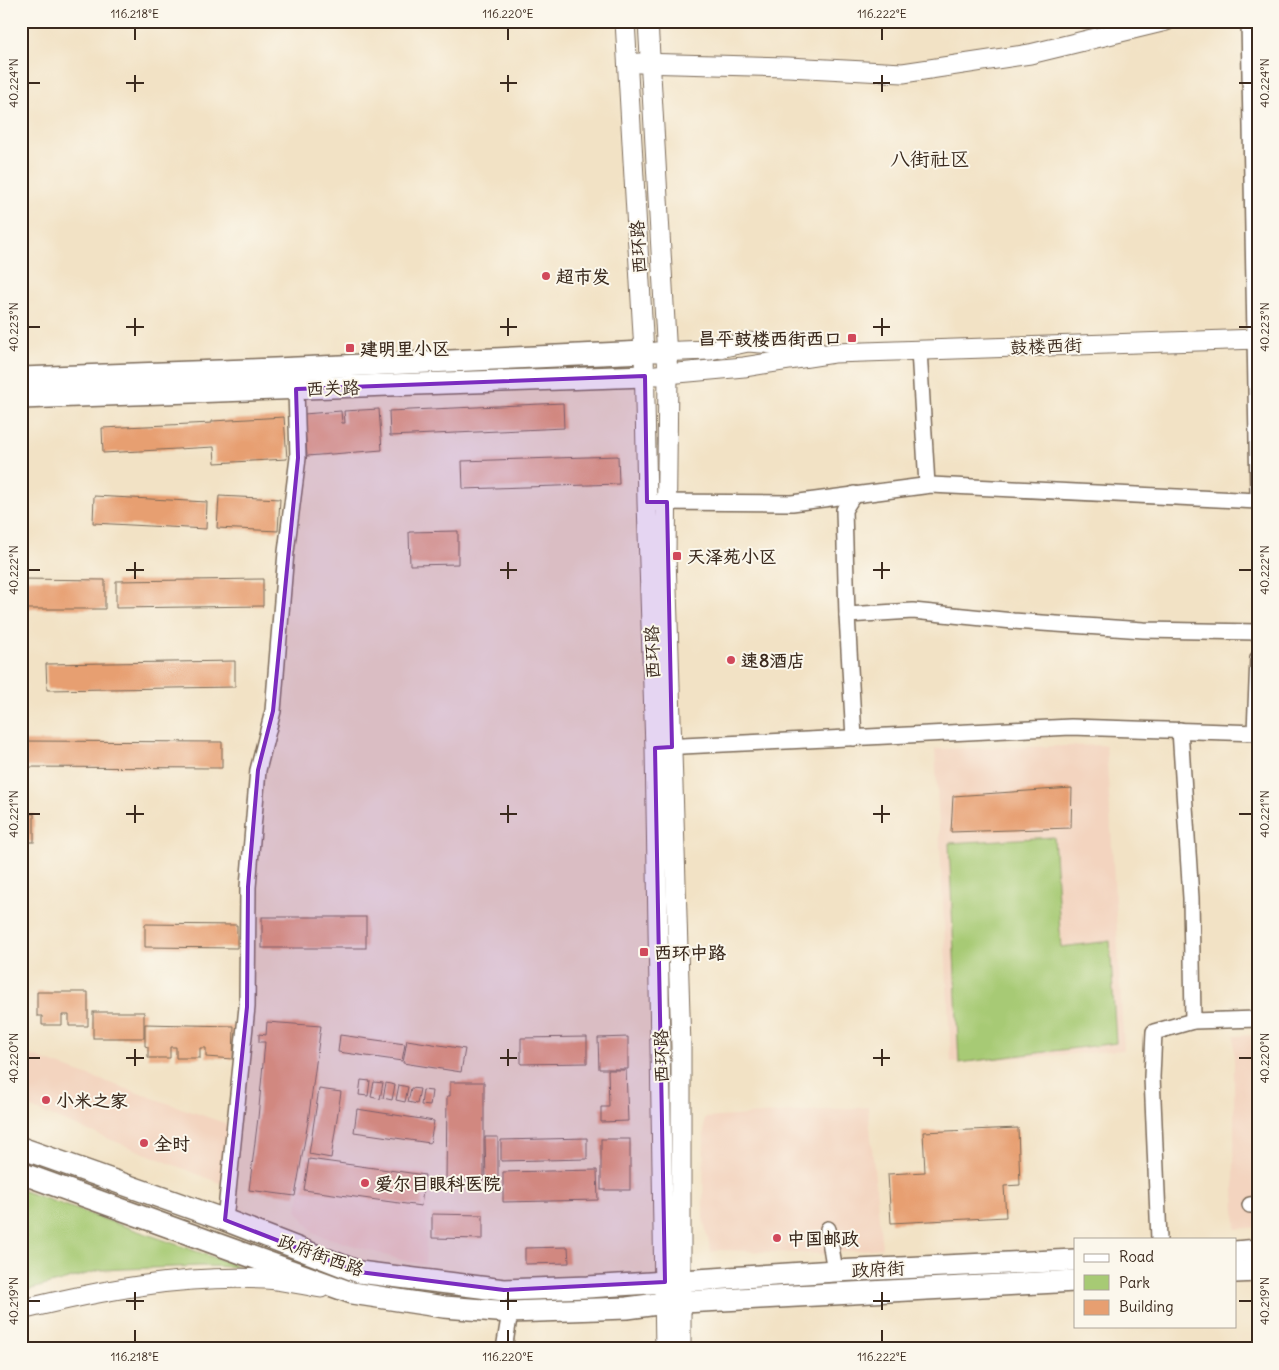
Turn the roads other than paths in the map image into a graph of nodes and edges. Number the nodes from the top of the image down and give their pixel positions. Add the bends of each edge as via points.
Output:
1 (625, 21) edge
2 (648, 21) edge
3 (1166, 21) edge
4 (1249, 21) edge
5 (628, 62) junction
6 (650, 63) junction
7 (1257, 339) edge
8 (919, 350) junction
9 (644, 352) junction
10 (666, 352) junction
11 (834, 353) junction
12 (668, 375) junction
13 (645, 376) junction
14 (21, 378) edge
15 (296, 389) junction
16 (21, 398) edge
17 (927, 485) junction
18 (1258, 493) edge
19 (854, 494) junction
20 (1258, 501) edge
21 (647, 502) junction
22 (667, 502) junction
23 (847, 615) junction
24 (1258, 632) edge
25 (1258, 658) edge
26 (1180, 730) junction
27 (1256, 733) edge
28 (854, 738) junction
29 (664, 747) junction
30 (1258, 1019) edge
31 (1193, 1021) junction
32 (21, 1148) edge
33 (21, 1173) edge
34 (225, 1220) junction
35 (828, 1229) dead end
36 (1159, 1238) edge
37 (1258, 1250) edge
38 (1236, 1252) edge
39 (1074, 1260) edge
40 (1258, 1271) edge
41 (835, 1272) junction
42 (1236, 1272) edge
43 (1074, 1281) edge
44 (673, 1292) junction
45 (352, 1293) junction
46 (21, 1310) edge
47 (510, 1312) junction
48 (504, 1349) edge
49 (665, 1349) edge
50 (681, 1349) edge

1 - 5 street, 西环路
2 - 6 street, 西环路
3 - 6 street via 1030,54 903,73
4 - 7 street
5 - 6 street
5 - 9 street, 西环路
6 - 10 street, 西环路
7 - 8 street, 鼓楼西街
7 - 18 street
8 - 11 street, 鼓楼西街
8 - 17 street
9 - 10 street, 鼓楼西街
9 - 13 street, 西环路
9 - 14 main road, 西关路
10 - 11 street, 鼓楼西街 via 710,350 748,342
10 - 12 street, 西环路
11 - 12 street, 鼓楼西街
12 - 13 street, 鼓楼西街
12 - 22 street, 西环路
13 - 15 main road, 西关路
13 - 21 street, 西环路
15 - 16 main road, 西关路
15 - 34 street via 298,458 272,711 258,770 248,887 247,1007
17 - 19 street
17 - 20 street
19 - 22 street via 792,503
19 - 23 street via 844,510
21 - 22 street
21 - 29 street, 西环路
22 - 29 street, 西环路
23 - 24 street via 912,611 1143,630
23 - 28 street
25 - 27 street
26 - 27 street
26 - 28 street via 1071,727
26 - 31 street via 1191,898
28 - 29 street
29 - 44 street, 西环路
30 - 31 street
31 - 36 street via 1154,1032 1152,1077
32 - 34 main road, 政府街西路
33 - 45 main road, 政府街西路
34 - 44 main road, 政府街西路 via 359,1272 504,1290
35 - 41 street
37 - 38 main road
39 - 41 main road, 政府街
40 - 42 main road
41 - 44 main road, 政府街
43 - 44 main road, 政府街
44 - 47 main road, 政府街西路 via 628,1308
44 - 49 street, 西环路
44 - 50 street, 西环路
45 - 46 street via 266,1279 188,1281 128,1287
45 - 47 main road, 政府街西路 via 444,1307
47 - 48 street

